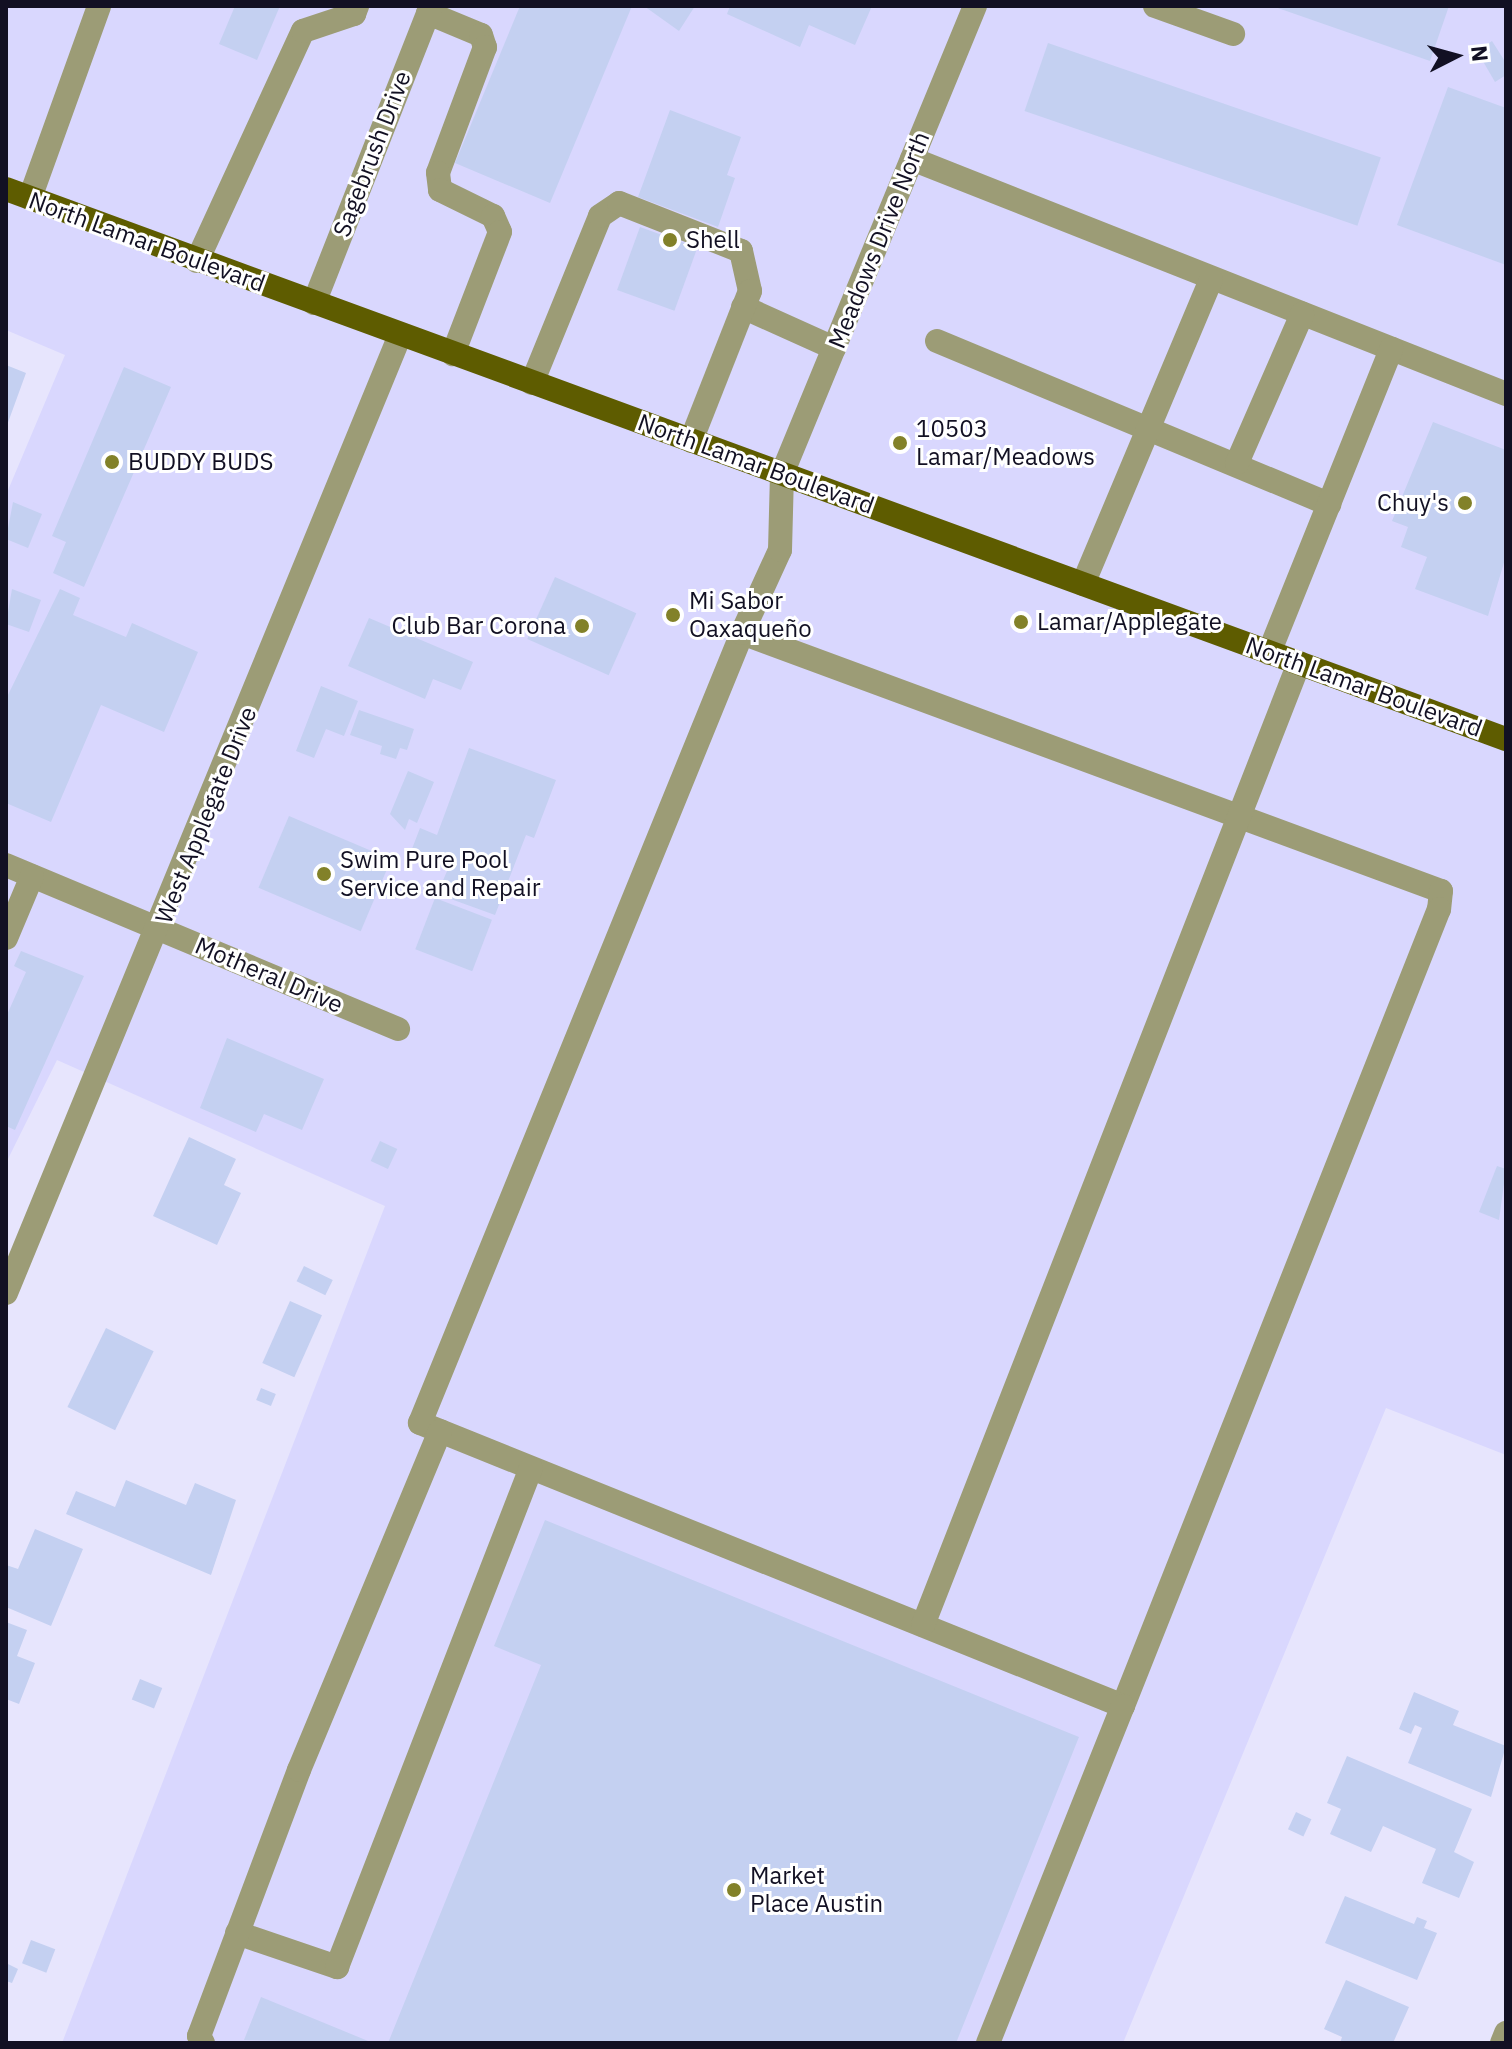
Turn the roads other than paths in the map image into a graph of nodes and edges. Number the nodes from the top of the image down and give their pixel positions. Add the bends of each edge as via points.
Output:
1 (99, 6) edge
2 (357, 6) edge
3 (975, 6) edge
4 (1155, 6) edge
5 (429, 9) edge
6 (1233, 34) dead end
7 (912, 159) junction
8 (6, 189) edge
9 (30, 198) junction
10 (197, 261) junction
11 (1211, 280) junction
12 (314, 303) junction
13 (743, 307) junction
14 (1302, 314) junction
15 (400, 335) junction
16 (937, 341) dead end
17 (834, 348) junction
18 (1391, 349) junction
19 (453, 354) junction
20 (532, 383) junction
21 (1506, 394) edge
22 (1150, 425) junction
23 (691, 441) junction
24 (1237, 463) junction
25 (782, 474) junction
26 (1329, 504) junction
27 (1083, 584) junction
28 (742, 633) junction
29 (1269, 653) junction
30 (1299, 663) junction
31 (1506, 739) edge
32 (1238, 813) junction
33 (6, 865) edge
34 (32, 876) junction
35 (160, 929) junction
36 (6, 938) edge
37 (398, 1029) dead end
38 (6, 1293) edge
39 (440, 1431) junction
40 (531, 1468) junction
41 (923, 1625) junction
42 (1123, 1706) junction
43 (237, 1933) junction
44 (1506, 2033) edge
45 (203, 2043) edge
46 (988, 2043) edge
47 (1502, 2043) edge

1 - 9 street
2 - 10 street via 354,14 303,31
3 - 7 street, Meadows Drive North
4 - 6 street
5 - 12 street, Sagebrush Drive
5 - 19 street via 481,35 485,47 438,173 440,190 493,216 500,232
7 - 11 street
7 - 17 street, Meadows Drive North
8 - 9 main road, North Lamar Boulevard
9 - 10 main road, North Lamar Boulevard
10 - 12 main road, North Lamar Boulevard
11 - 14 street
11 - 22 street
12 - 15 main road, North Lamar Boulevard
13 - 17 street
13 - 20 street via 750,291 741,251 619,203 600,216
13 - 23 street
14 - 18 street
14 - 24 street
15 - 19 main road, North Lamar Boulevard
15 - 35 street, West Applegate Drive
16 - 22 street
17 - 25 street, Meadows Drive North
18 - 21 street
18 - 26 street
19 - 20 main road, North Lamar Boulevard
20 - 23 main road, North Lamar Boulevard
22 - 24 street
22 - 27 street
23 - 25 main road, North Lamar Boulevard
24 - 26 street
25 - 27 main road, North Lamar Boulevard
25 - 28 street via 780,550
26 - 29 street
27 - 29 main road, North Lamar Boulevard
28 - 32 street
28 - 39 street via 420,1423
29 - 30 main road, North Lamar Boulevard
30 - 31 main road, North Lamar Boulevard
30 - 32 street
32 - 41 street
32 - 42 street via 1429,882 1441,891 1439,909
33 - 34 street, Motheral Drive
34 - 35 street, Motheral Drive
34 - 36 street
35 - 37 street, Motheral Drive
35 - 38 street, West Applegate Drive
39 - 40 street
39 - 43 street
40 - 41 street
40 - 43 street via 337,1967
41 - 42 street
42 - 46 street
43 - 45 street via 199,2036
44 - 47 street

